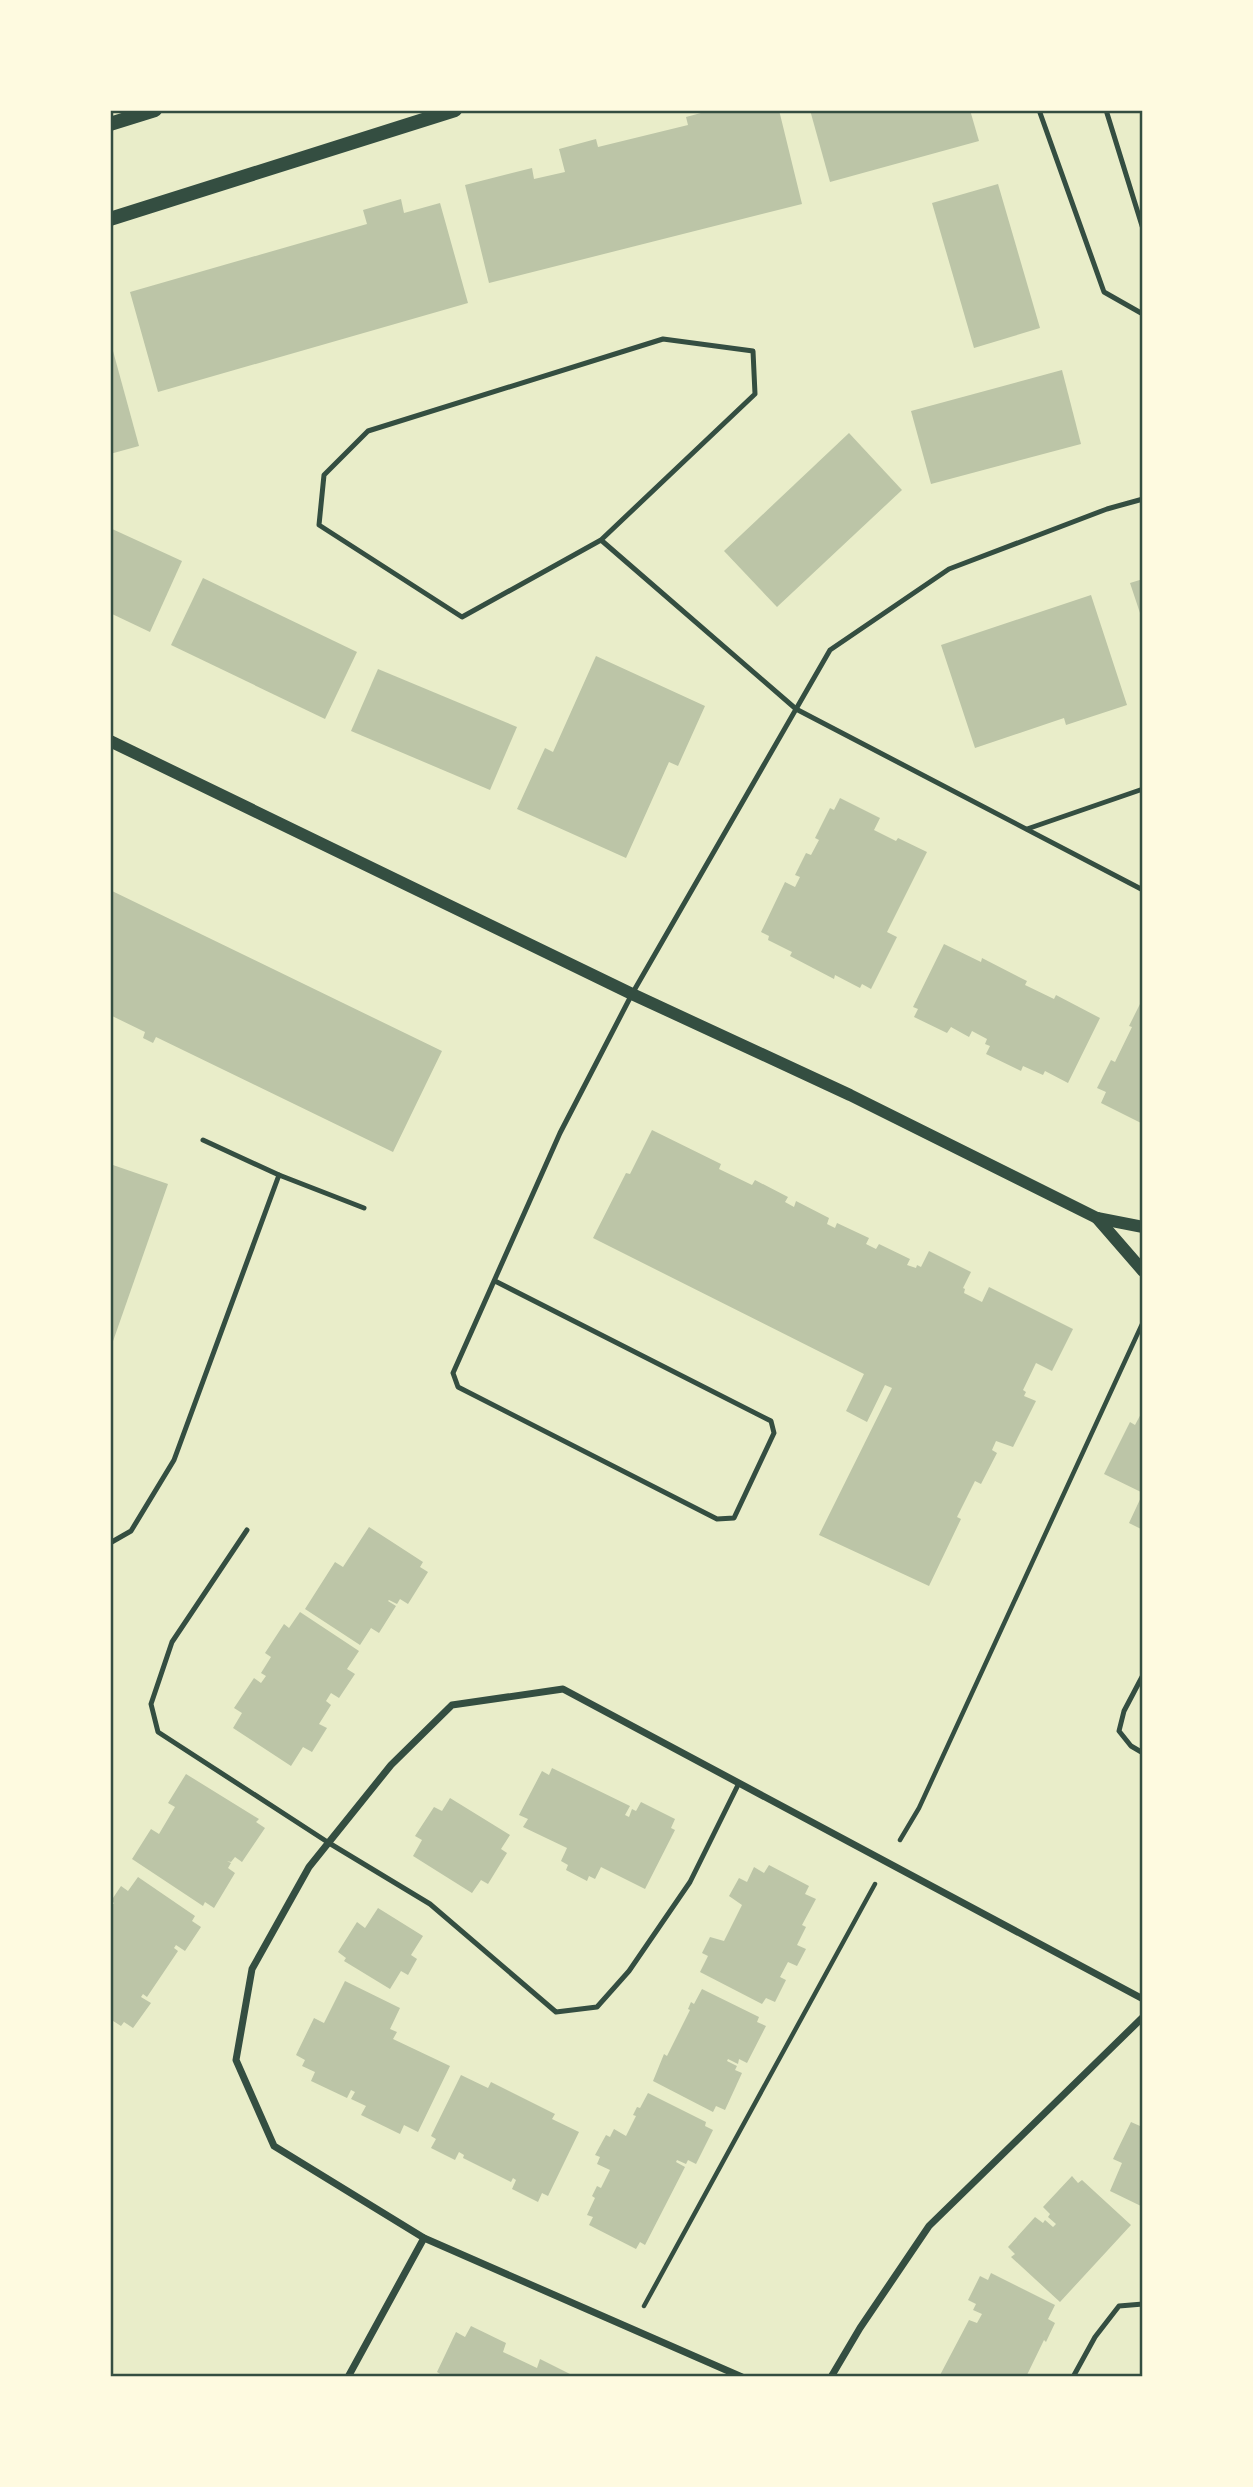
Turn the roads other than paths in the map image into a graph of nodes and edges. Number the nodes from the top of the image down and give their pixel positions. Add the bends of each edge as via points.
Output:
1 (155, 110) edge
2 (455, 110) edge
3 (1039, 110) edge
4 (1106, 110) edge
5 (110, 124) edge
6 (110, 219) edge
7 (1143, 229) edge
8 (1143, 309) edge
9 (1143, 499) edge
10 (601, 540) junction
11 (796, 709) junction
12 (110, 741) edge
13 (1143, 789) edge
14 (1027, 830) junction
15 (1143, 890) edge
16 (632, 994) junction
17 (203, 1140) dead end
18 (279, 1175) junction
19 (364, 1208) dead end
20 (1097, 1218) junction
21 (1143, 1227) edge
22 (1143, 1271) edge
23 (495, 1281) junction
24 (247, 1530) dead end
25 (110, 1543) edge
26 (1143, 1675) edge
27 (1143, 1753) edge
28 (738, 1785) junction
29 (328, 1843) junction
30 (1143, 1999) edge
31 (1143, 2018) edge
32 (424, 2238) junction
33 (1143, 2304) edge
34 (349, 2374) edge
35 (359, 2377) edge
36 (743, 2377) edge
37 (831, 2377) edge
38 (1073, 2377) edge

1 - 5 main road
2 - 6 main road
3 - 8 lane via 1104,292 1140,313
4 - 7 lane
9 - 11 lane via 949,569 830,650
10 - 10 lane via 755,394 752,351 663,339 368,431 324,475 319,525 462,617
10 - 11 lane
11 - 14 lane
11 - 16 lane
12 - 16 street
13 - 14 lane
14 - 15 lane
16 - 20 street via 850,1095
16 - 23 lane via 560,1133
17 - 18 lane
18 - 19 lane
18 - 25 lane via 174,1460 131,1531
20 - 21 street
20 - 22 street
23 - 23 lane via 453,1373 458,1387 717,1520 734,1518 774,1433 771,1421
24 - 29 lane via 172,1642 151,1704 155,1723 158,1732
26 - 27 lane via 1119,1731
28 - 29 street via 563,1689 513,1696 452,1705 391,1765
28 - 29 lane via 690,1882 629,1971 597,2007 556,2012 430,1904
28 - 30 street
29 - 32 street via 309,1867 251,1969 236,2060 274,2146
31 - 37 street via 929,2226
32 - 34 street
32 - 36 street
33 - 38 lane via 1119,2306
34 - 35 lane

